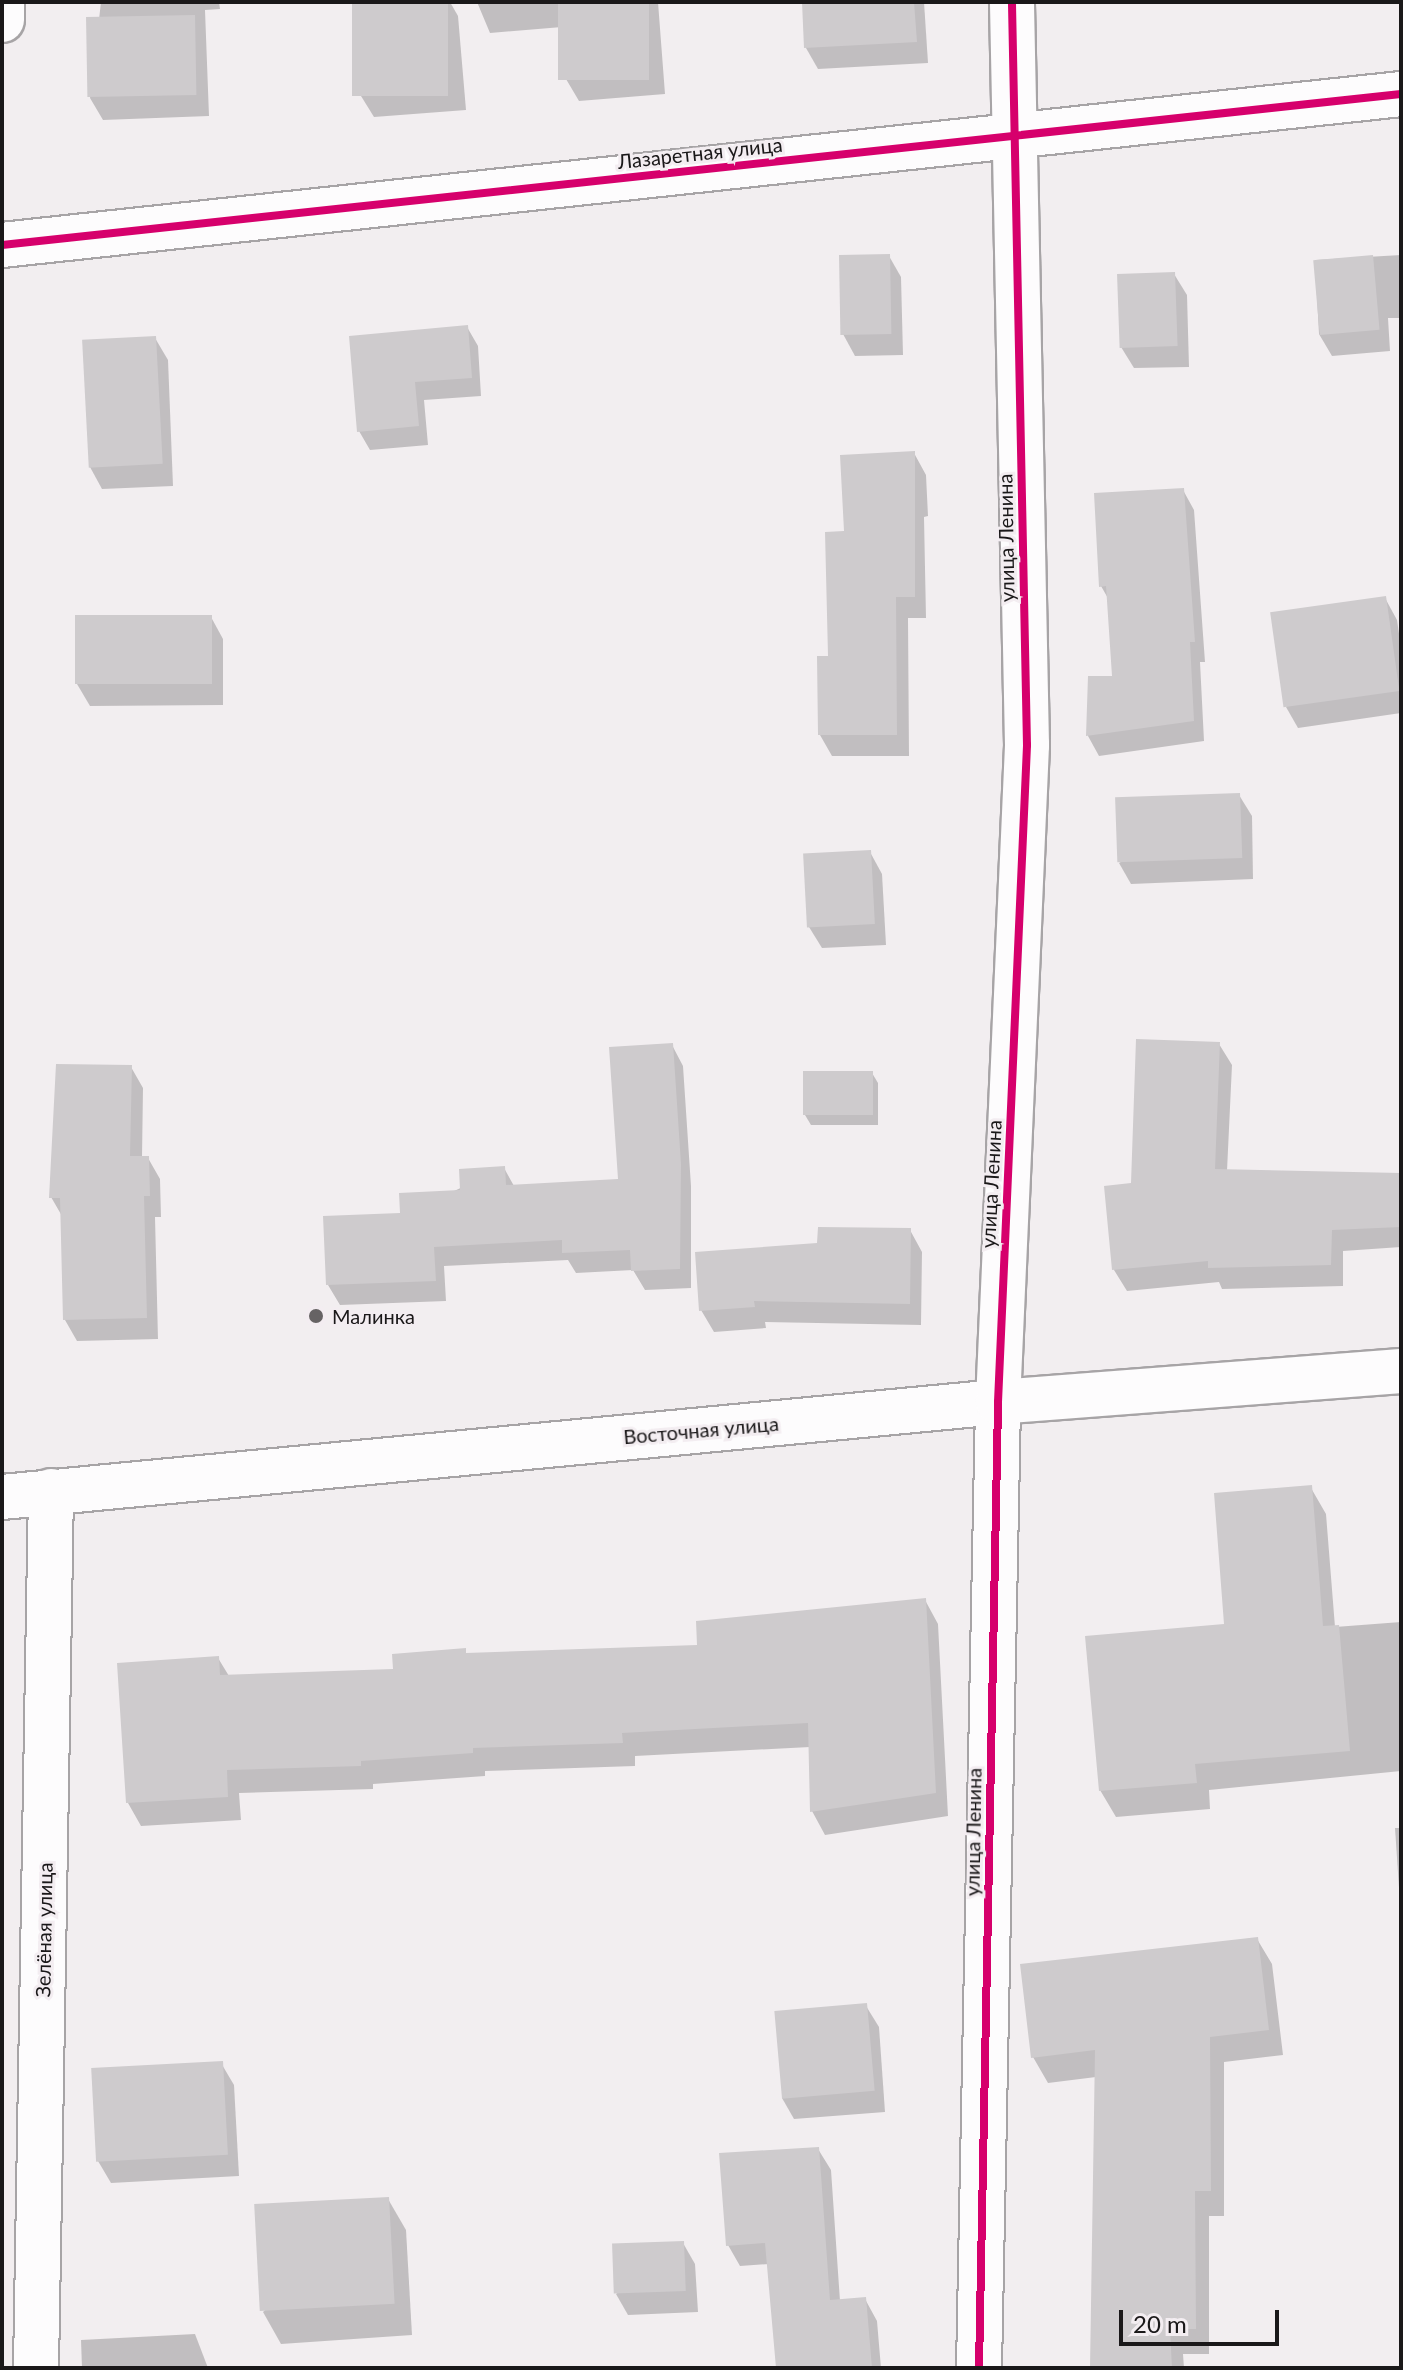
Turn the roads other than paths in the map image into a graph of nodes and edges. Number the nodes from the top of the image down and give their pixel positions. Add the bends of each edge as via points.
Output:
1 (2, 2) edge
2 (1012, 2) edge
3 (2, 20) edge
4 (1401, 94) edge
5 (1013, 135) junction
6 (2, 245) edge
7 (1401, 1371) edge
8 (998, 1402) junction
9 (51, 1491) junction
10 (2, 1497) edge
11 (36, 2368) edge
12 (979, 2368) edge

1 - 3 street
2 - 5 street, улица Ленина
4 - 5 street, Лазаретная улица
5 - 6 street, Лазаретная улица
5 - 8 street, улица Ленина via 1027,745
7 - 8 street, Восточная улица
8 - 9 street, Восточная улица
8 - 12 street, улица Ленина
9 - 10 street, Восточная улица
9 - 11 street, Зелёная улица

